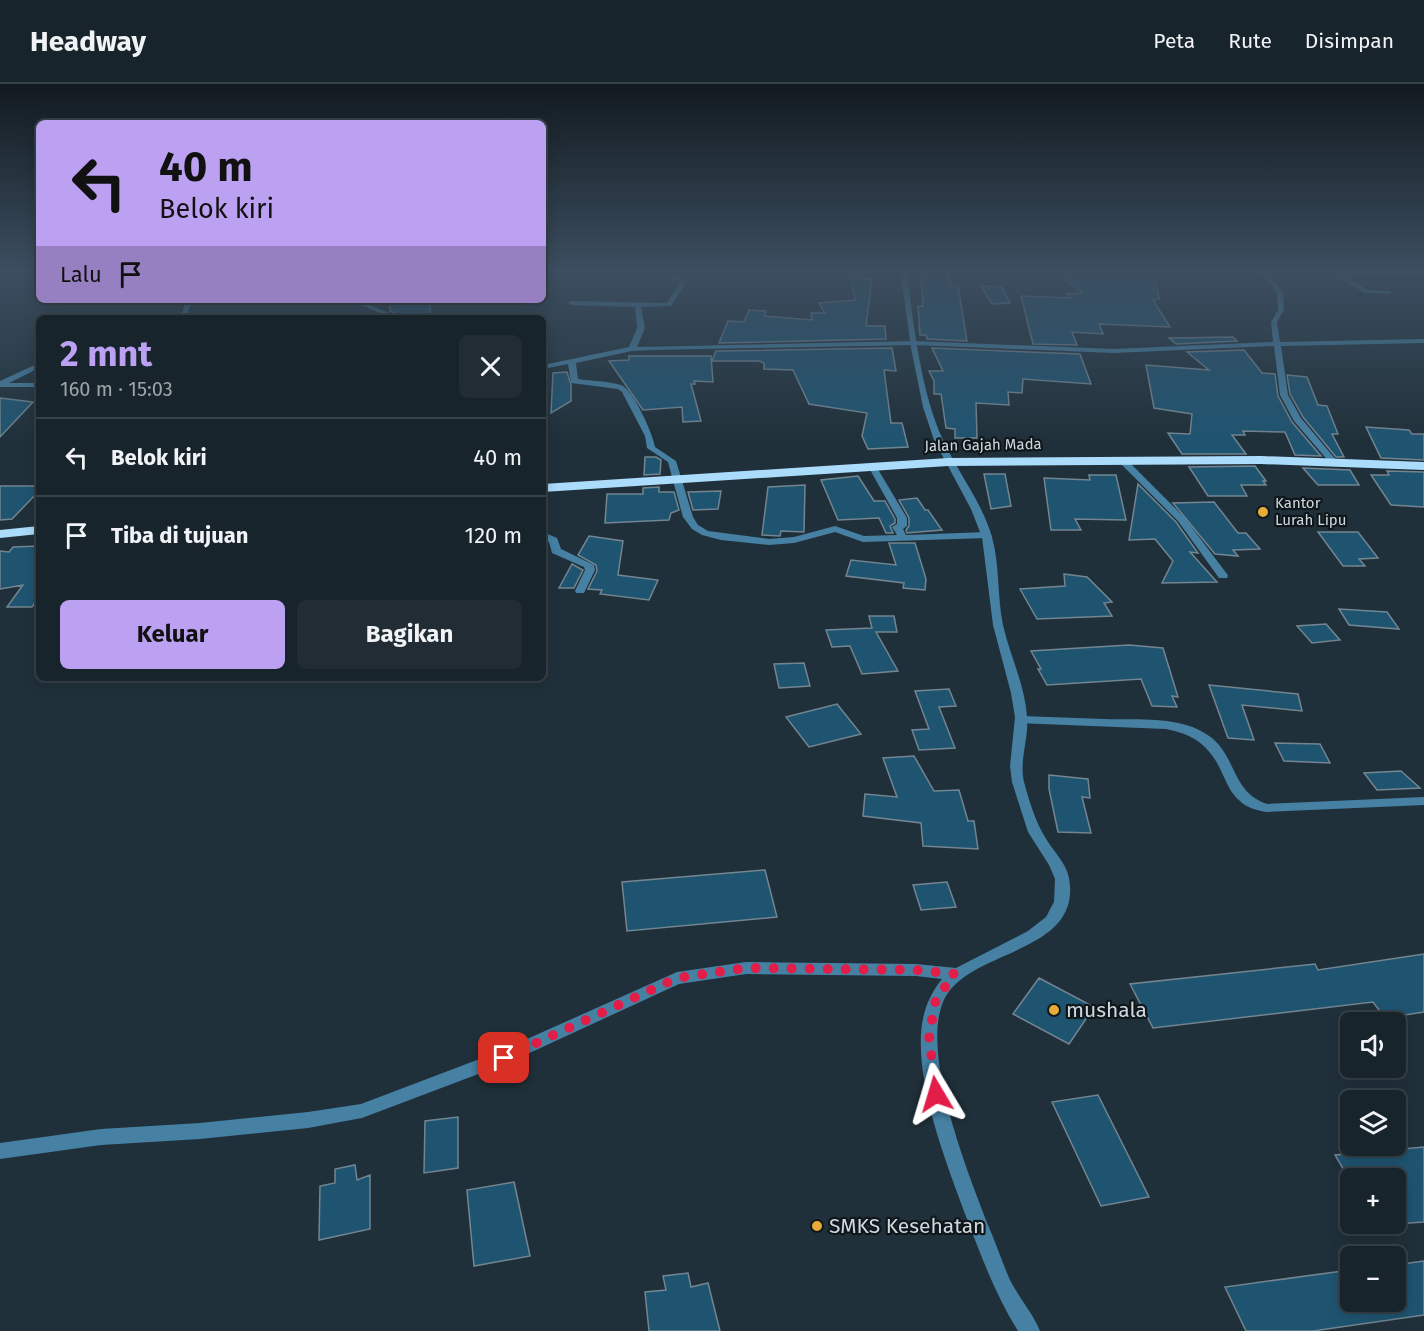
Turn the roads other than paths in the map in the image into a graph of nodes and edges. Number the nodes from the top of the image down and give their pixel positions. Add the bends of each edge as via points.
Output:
1 (641, 327) edge
2 (912, 327) edge
3 (1275, 327) edge
4 (1424, 341) edge
5 (915, 343) junction
6 (1278, 344) junction
7 (632, 350) junction
8 (572, 362) junction
9 (36, 366) edge
10 (546, 366) edge
11 (0, 384) edge
12 (36, 385) edge
13 (1122, 460) junction
14 (1333, 461) junction
15 (948, 462) junction
16 (872, 466) junction
17 (1424, 466) edge
18 (677, 480) junction
19 (546, 488) edge
20 (36, 530) edge
21 (0, 534) edge
22 (987, 535) junction
23 (546, 536) edge
24 (903, 537) junction
25 (1223, 576) dead end
26 (580, 591) dead end
27 (1021, 720) junction
28 (1424, 801) edge
29 (955, 974) junction
30 (0, 1151) edge
31 (1030, 1331) edge

1 - 7 street
2 - 5 street
3 - 6 street
4 - 6 street
5 - 6 street via 1114,351
5 - 7 street
5 - 15 street via 932,425
6 - 14 street via 1284,395 1297,419
7 - 8 street
8 - 10 street
8 - 18 street via 574,381 620,387 624,391 649,436 651,448 672,461
9 - 11 street
11 - 12 street
13 - 14 highway, Jalan Gajah Mada
13 - 15 highway, Jalan Gajah Mada
13 - 25 street via 1181,519
14 - 17 highway, Jalan Gajah Mada
15 - 16 highway, Jalan Gajah Mada
15 - 22 street
16 - 18 highway, Jalan Gajah Mada
16 - 24 street via 902,518 902,526 897,527
18 - 19 highway, Jalan Gajah Mada
18 - 24 street via 688,517 695,528 712,535 769,542 835,529 863,539
20 - 21 highway
22 - 24 street
22 - 27 street via 997,623
23 - 26 street via 554,540 556,551 589,565
27 - 28 street via 1183,728 1214,747 1240,797 1250,805 1266,808
27 - 29 street via 1017,780 1037,836 1058,867 1064,898 1051,922 988,960
29 - 30 street via 746,968 677,978 504,1058 362,1111 308,1120 101,1137
29 - 31 street via 936,999 929,1036 936,1094 961,1179 1006,1292

